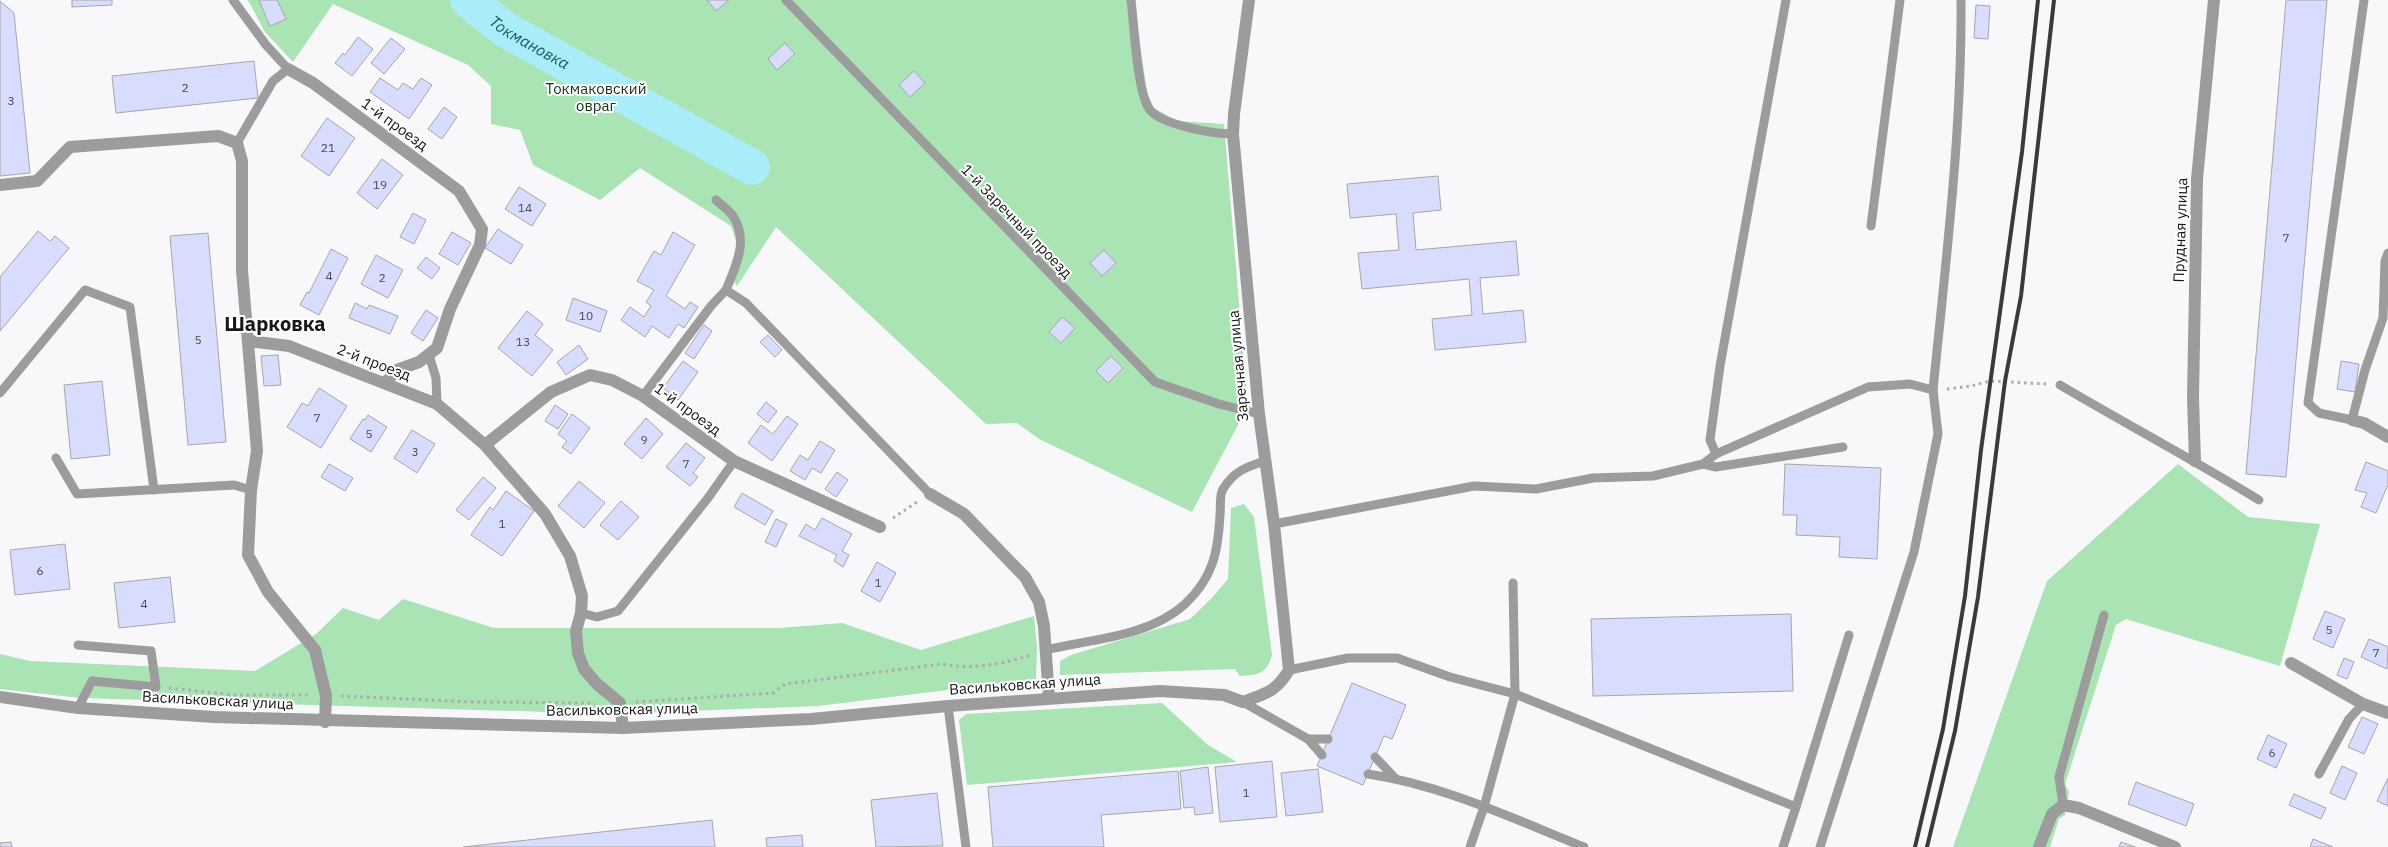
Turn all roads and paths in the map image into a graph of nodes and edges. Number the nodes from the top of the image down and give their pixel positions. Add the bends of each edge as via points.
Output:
1 (233, 0) edge
2 (786, 0) edge
3 (1131, 0) edge
4 (1249, 0) edge
5 (1786, 0) edge
6 (1900, 0) edge
7 (1961, 0) edge
8 (2214, 0) edge
9 (2364, 0) edge
10 (288, 69) junction
11 (1233, 134) junction
12 (237, 143) junction
13 (0, 185) edge
14 (716, 200) dead end
15 (1871, 226) dead end
16 (2388, 253) edge
17 (726, 290) junction
18 (249, 342) junction
19 (429, 354) junction
20 (385, 383) junction
21 (2060, 386) joint
22 (1933, 390) junction
23 (0, 393) edge
24 (643, 396) junction
25 (437, 404) junction
26 (1259, 414) junction
27 (2352, 420) junction
28 (2388, 437) edge
29 (485, 445) junction
30 (1843, 447) dead end
31 (1716, 454) junction
32 (56, 458) dead end
33 (734, 461) junction
34 (1265, 461) junction
35 (2196, 461) junction
36 (1703, 464) junction
37 (154, 490) junction
38 (251, 490) junction
39 (930, 494) junction
40 (2258, 500) dead end
41 (1274, 524) junction
42 (880, 527) joint
43 (1513, 583) dead end
44 (581, 612) junction
45 (2104, 615) dead end
46 (1848, 635) dead end
47 (78, 645) dead end
48 (1046, 650) junction
49 (2291, 663) dead end
50 (1289, 670) junction
51 (1516, 694) junction
52 (0, 697) edge
53 (1049, 698) junction
54 (1243, 702) junction
55 (2364, 704) junction
56 (948, 706) junction
57 (78, 708) junction
58 (2388, 713) edge
59 (325, 722) junction
60 (623, 728) junction
61 (1308, 739) junction
62 (1328, 739) dead end
63 (1322, 755) dead end
64 (1375, 757) dead end
65 (1368, 774) dead end
66 (2319, 774) dead end
67 (1395, 778) junction
68 (2062, 805) junction
69 (1484, 807) junction
70 (1796, 807) junction
71 (966, 847) edge
72 (1470, 847) edge
73 (1584, 847) edge
74 (1783, 847) edge
75 (1820, 847) edge
76 (2039, 847) edge
77 (2175, 847) edge

1 - 10 lane via 266,46
2 - 26 lane, 1-й Заречный проезд via 1155,382
3 - 11 lane via 1142,93 1150,111 1178,126
4 - 11 street, Заречная улица
5 - 31 lane via 1720,366 1710,440
6 - 15 lane
7 - 22 lane via 1954,177
8 - 35 street, Прудная улица via 2197,179 2192,398
9 - 27 lane via 2308,403 2319,413
10 - 12 lane via 273,81
10 - 19 street, 1-й проезд via 313,83 459,191 482,229 480,245 450,309 437,348
11 - 26 street, Заречная улица
12 - 13 street via 218,136 70,147 36,181
12 - 18 street via 242,161 242,270
14 - 17 lane via 733,215 743,238
16 - 27 lane via 2383,318
17 - 24 lane
17 - 39 lane via 746,303
18 - 20 street, 2-й проезд via 289,346
18 - 38 street via 257,451
19 - 20 street, 1-й проезд via 419,362 397,370
19 - 25 lane via 436,378
20 - 25 street, 2-й проезд
21 - 22 path via 1990,381
21 - 35 lane via 2173,452
22 - 31 lane via 1910,384 1868,387
22 - 75 lane via 1938,434 1914,552
23 - 37 lane via 85,290 130,306
24 - 29 street, 1-й проезд via 612,380 590,375 552,392
24 - 33 street, 1-й проезд
25 - 29 street, 2-й проезд
26 - 34 street, Заречная улица
27 - 28 street
29 - 44 street, 2-й проезд via 545,514 570,556 582,596
30 - 36 lane via 1716,467
31 - 36 lane
32 - 37 lane via 77,494
33 - 42 street, 1-й проезд
33 - 44 lane via 618,611 597,617
34 - 41 street, Заречная улица
34 - 48 lane via 1241,468 1222,491 1218,545 1208,576 1185,605 1157,624
35 - 40 lane
36 - 41 lane via 1652,476 1593,478 1536,489 1474,486
37 - 38 lane via 234,485
38 - 59 street via 248,555 268,592 315,650 326,696
39 - 42 path
39 - 48 street via 964,514 1025,577 1039,602
41 - 50 street, Заречная улица
43 - 51 lane
44 - 60 street, 2-й проезд via 576,631 578,653 584,669 620,703
45 - 68 lane via 2058,777
46 - 70 lane
47 - 57 lane via 151,651 156,686 92,681
48 - 53 street
49 - 55 street
50 - 51 lane via 1348,658 1397,658 1450,677
50 - 54 street via 1281,684
51 - 69 lane
51 - 70 lane
52 - 57 street, Васильковская улица
53 - 54 street, Васильковская улица via 1160,691 1224,695
53 - 56 street, Васильковская улица
54 - 61 lane
55 - 58 street
55 - 66 lane via 2348,719
56 - 60 street, Васильковская улица via 811,719
56 - 71 lane
57 - 59 street, Васильковская улица
59 - 60 street, Васильковская улица
61 - 62 lane
61 - 63 lane
64 - 67 lane
65 - 67 lane
67 - 69 lane
68 - 76 street via 2052,814
68 - 77 street via 2079,808
69 - 72 lane
69 - 73 lane
70 - 74 lane

